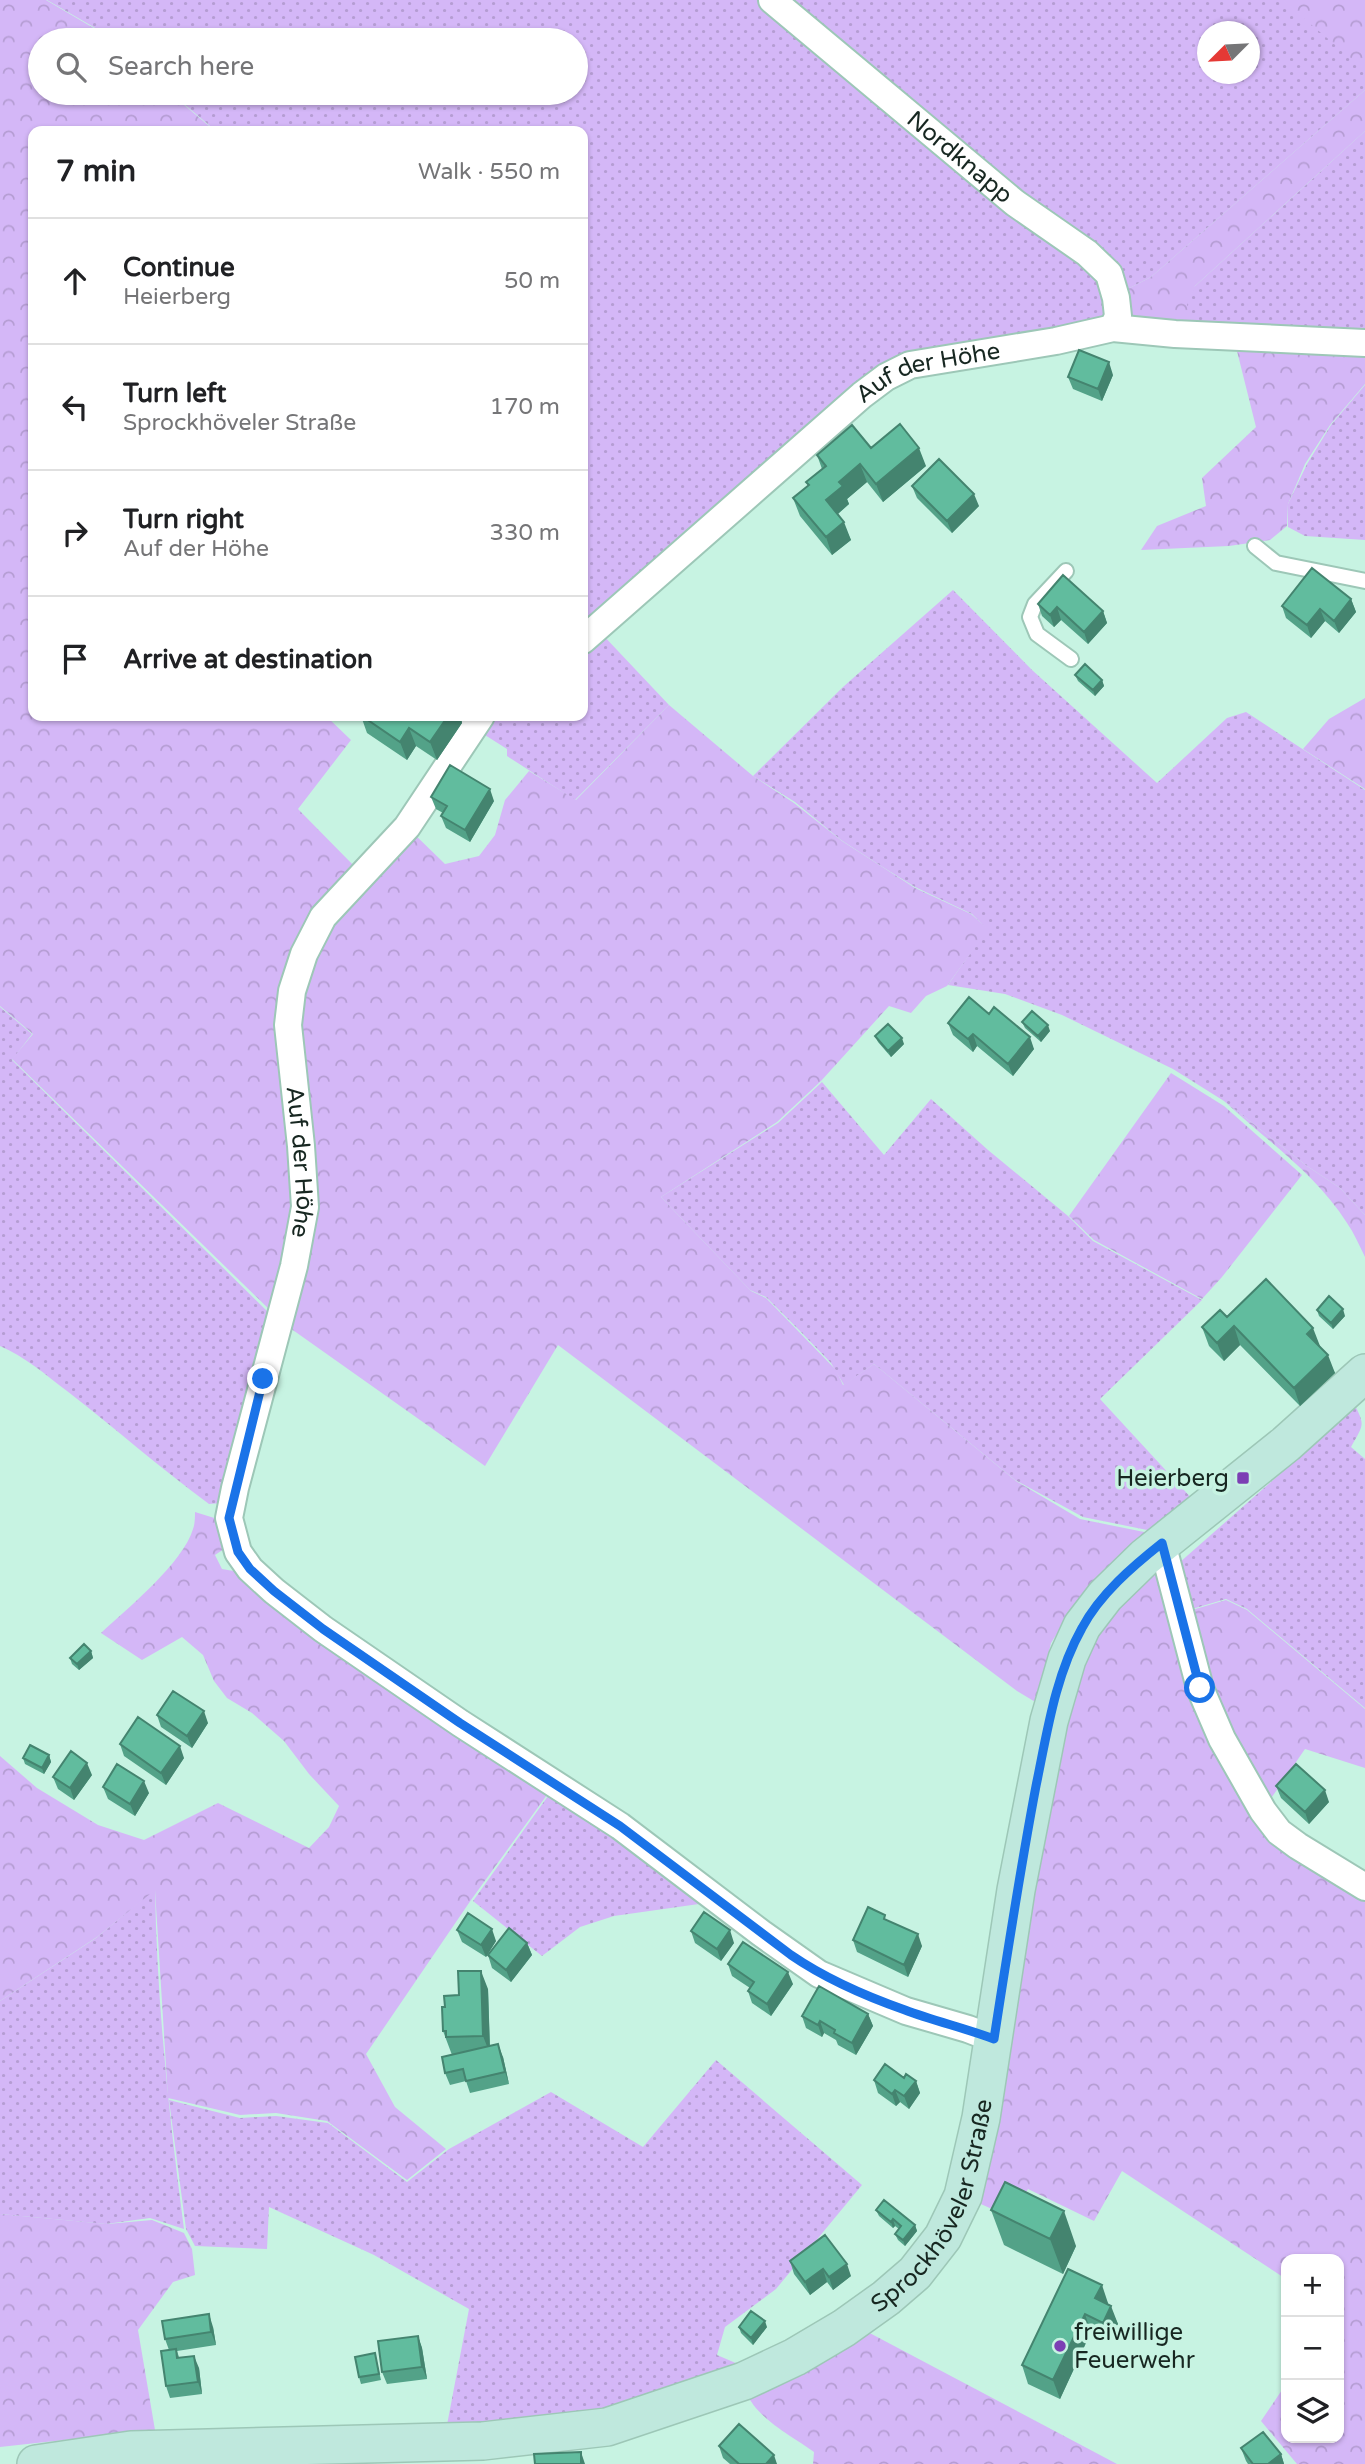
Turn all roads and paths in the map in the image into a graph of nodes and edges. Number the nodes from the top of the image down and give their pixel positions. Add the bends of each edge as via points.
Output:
1 (772, 0) edge
2 (1113, 328) junction
3 (1365, 343) edge
4 (1255, 546) dead end
5 (1066, 571) dead end
6 (1365, 581) edge
7 (588, 636) edge
8 (1071, 659) dead end
9 (478, 721) edge
10 (1365, 1373) edge
11 (1162, 1543) junction
12 (1365, 1887) edge
13 (994, 2039) junction
14 (36, 2464) edge

1 - 2 street, Nordknapp via 1015,203 1094,260 1109,275 1116,298 1118,316
2 - 3 street, Auf der Höhe
2 - 7 street, Auf der Höhe via 911,365 886,377
4 - 6 lane via 1276,563
5 - 8 lane via 1035,604 1030,617 1037,634
9 - 13 street, Auf der Höhe via 407,827 323,917 292,991 288,1025 305,1207 229,1518 238,1552 274,1591 323,1629 620,1826 819,1974 906,2011
10 - 11 street, Sprockhöveler Straße
11 - 12 street via 1200,1688 1222,1739 1263,1811 1279,1832
11 - 13 street, Sprockhöveler Straße via 1105,1596 1082,1626 1067,1659 1049,1721 1026,1838
13 - 14 street, Sprockhöveler Straße via 963,2196 943,2237 915,2273 886,2298 795,2357 744,2381 607,2427 483,2441 131,2450

